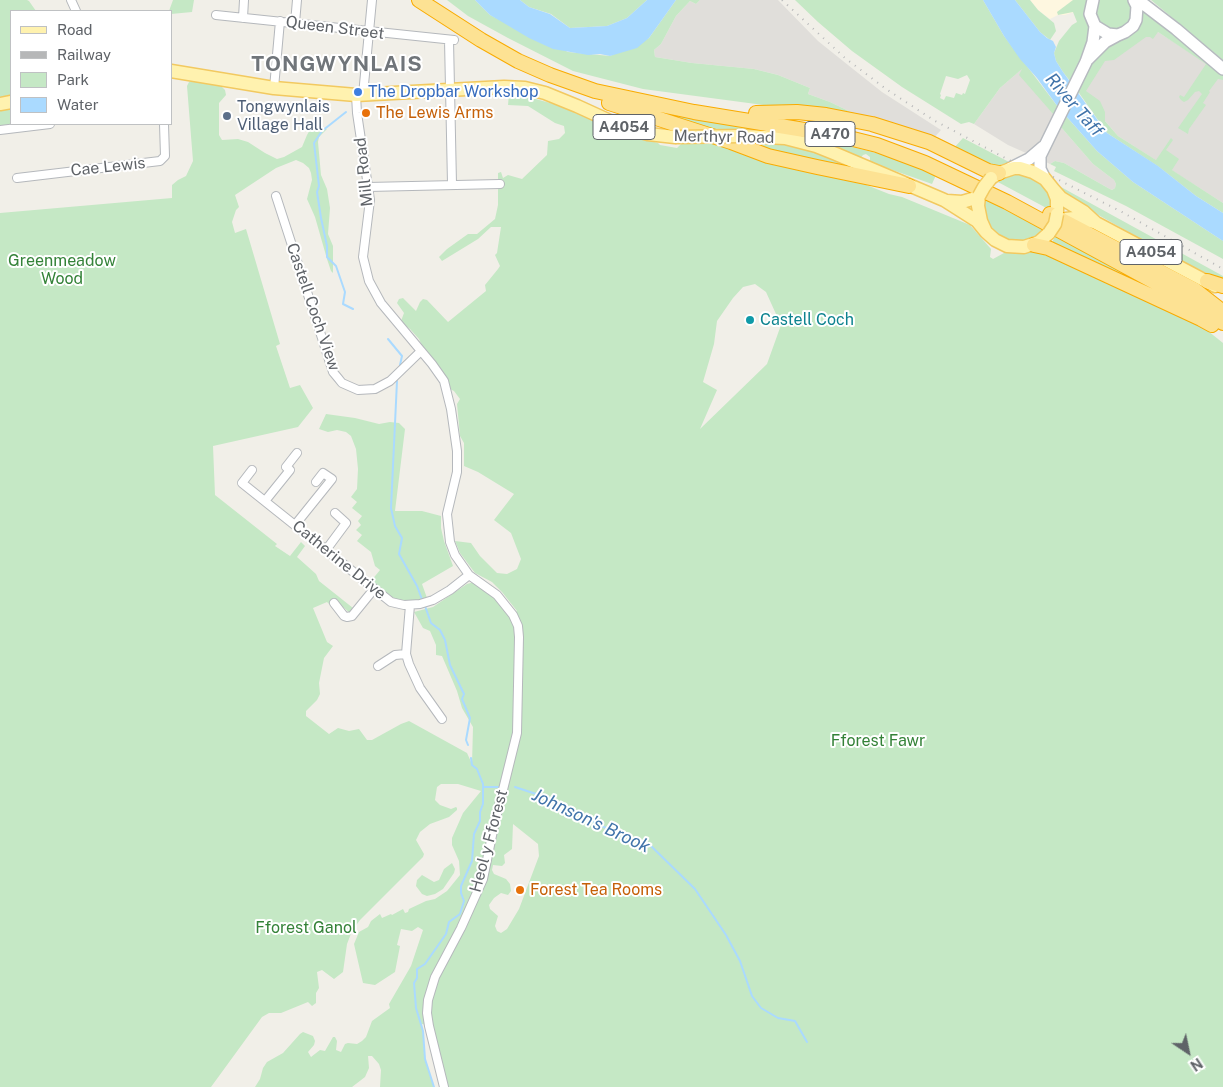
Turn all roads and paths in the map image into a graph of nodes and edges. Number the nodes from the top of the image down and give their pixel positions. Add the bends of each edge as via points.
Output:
1 (244, 0) edge
2 (297, 0) edge
3 (372, 0) edge
4 (419, 0) edge
5 (435, 0) edge
6 (1093, 0) edge
7 (1134, 0) edge
8 (1138, 0) edge
9 (216, 15) dead end
10 (243, 18) junction
11 (280, 22) junction
12 (296, 23) junction
13 (1169, 23) junction
14 (1095, 26) junction
15 (1133, 26) junction
16 (369, 32) junction
17 (1118, 35) junction
18 (518, 61) junction
19 (1086, 62) junction
20 (1223, 69) edge
21 (172, 71) edge
22 (274, 88) junction
23 (449, 90) junction
24 (360, 95) junction
25 (756, 112) junction
26 (42, 125) edge
27 (164, 125) edge
28 (0, 130) edge
29 (1044, 148) junction
30 (999, 174) junction
31 (17, 178) dead end
32 (452, 184) junction
33 (500, 184) dead end
34 (1049, 184) junction
35 (909, 186) junction
36 (368, 187) junction
37 (276, 196) dead end
38 (979, 196) junction
39 (944, 200) junction
40 (1057, 223) junction
41 (1096, 223) junction
42 (986, 232) junction
43 (1034, 245) junction
44 (1207, 281) junction
45 (1223, 286) edge
46 (1223, 292) edge
47 (1223, 312) edge
48 (1223, 323) edge
49 (1223, 332) edge
50 (421, 351) junction
51 (297, 453) dead end
52 (252, 470) dead end
53 (316, 482) dead end
54 (265, 501) junction
55 (335, 513) dead end
56 (294, 525) junction
57 (326, 550) junction
58 (469, 575) junction
59 (374, 589) junction
60 (334, 603) dead end
61 (410, 605) junction
62 (513, 614) joint
63 (406, 654) junction
64 (378, 666) dead end
65 (442, 719) dead end
66 (444, 1087) edge

1 - 10 street
2 - 12 street
3 - 16 street, Mill Road
4 - 18 highway, A470
5 - 25 highway, A470 via 512,49 565,72 653,96
6 - 14 main road via 1090,14
7 - 15 main road via 1138,14
8 - 13 main road
9 - 10 street, Queen Street
10 - 11 street, Queen Street
11 - 12 street, Queen Street
11 - 22 street
12 - 16 street, Queen Street
13 - 15 main road via 1150,18
13 - 20 main road
14 - 17 main road via 1108,34
14 - 19 main road
15 - 17 main road
16 - 23 street, Queen Street via 452,40
16 - 24 street, Mill Road
17 - 19 main road via 1105,42
18 - 35 highway via 555,87 768,156
18 - 48 highway, A470 via 595,92 841,136 909,156 1008,202 1186,299
19 - 29 main road
21 - 22 main road, Merthyr Road / A4054
22 - 24 main road, Merthyr Road / A4054
23 - 24 main road, Merthyr Road / A4054
23 - 32 street
23 - 35 main road, Merthyr Road / A4054, bridge via 525,88 648,134 675,137 766,136 800,141
24 - 36 street, Mill Road via 357,113
25 - 30 highway via 797,112 872,124 929,142
25 - 47 highway, A470 via 869,134 933,156 1195,290
26 - 28 street
27 - 31 street, Cae Lewis via 165,156 160,161
29 - 30 main road
29 - 34 main road via 1041,173
30 - 34 main road via 1027,169
30 - 38 main road, bridge
32 - 33 street
32 - 36 street
34 - 40 main road via 1057,200
34 - 41 main road, A4054 via 1061,198
35 - 39 main road, Merthyr Road / A4054
36 - 50 street, Mill Road via 370,200 363,257 368,281 381,303
37 - 50 street, Castell Coch View via 333,372 338,378 358,390 374,389 390,381
38 - 39 main road, Merthyr Road / A4054 via 962,202
38 - 42 main road via 979,216
39 - 42 main road, Merthyr Road / A4054
40 - 41 main road, A4054 via 1074,218
40 - 43 main road
41 - 44 main road, A4054
42 - 43 main road via 1007,246
43 - 49 highway via 1044,246 1201,318
44 - 45 highway
44 - 46 main road, A4054
50 - 58 street, Mill Road via 447,389 458,463 447,514 450,542 455,556
51 - 54 street via 286,467 290,470
52 - 54 street, Catherine Drive via 242,483
53 - 56 street via 323,474 332,479
54 - 56 street, Catherine Drive
55 - 57 street via 346,523
56 - 57 street, Catherine Drive
57 - 59 street, Catherine Drive
58 - 61 street, Catherine Drive via 440,597
58 - 62 street, Mill Road via 497,595
59 - 60 street via 352,616 344,616
59 - 61 street, Catherine Drive via 391,602
61 - 63 street
62 - 66 street, Heol y Fforest via 519,637 517,733 483,878 434,977 428,1000 429,1026
63 - 64 street via 396,655
63 - 65 street via 420,688

